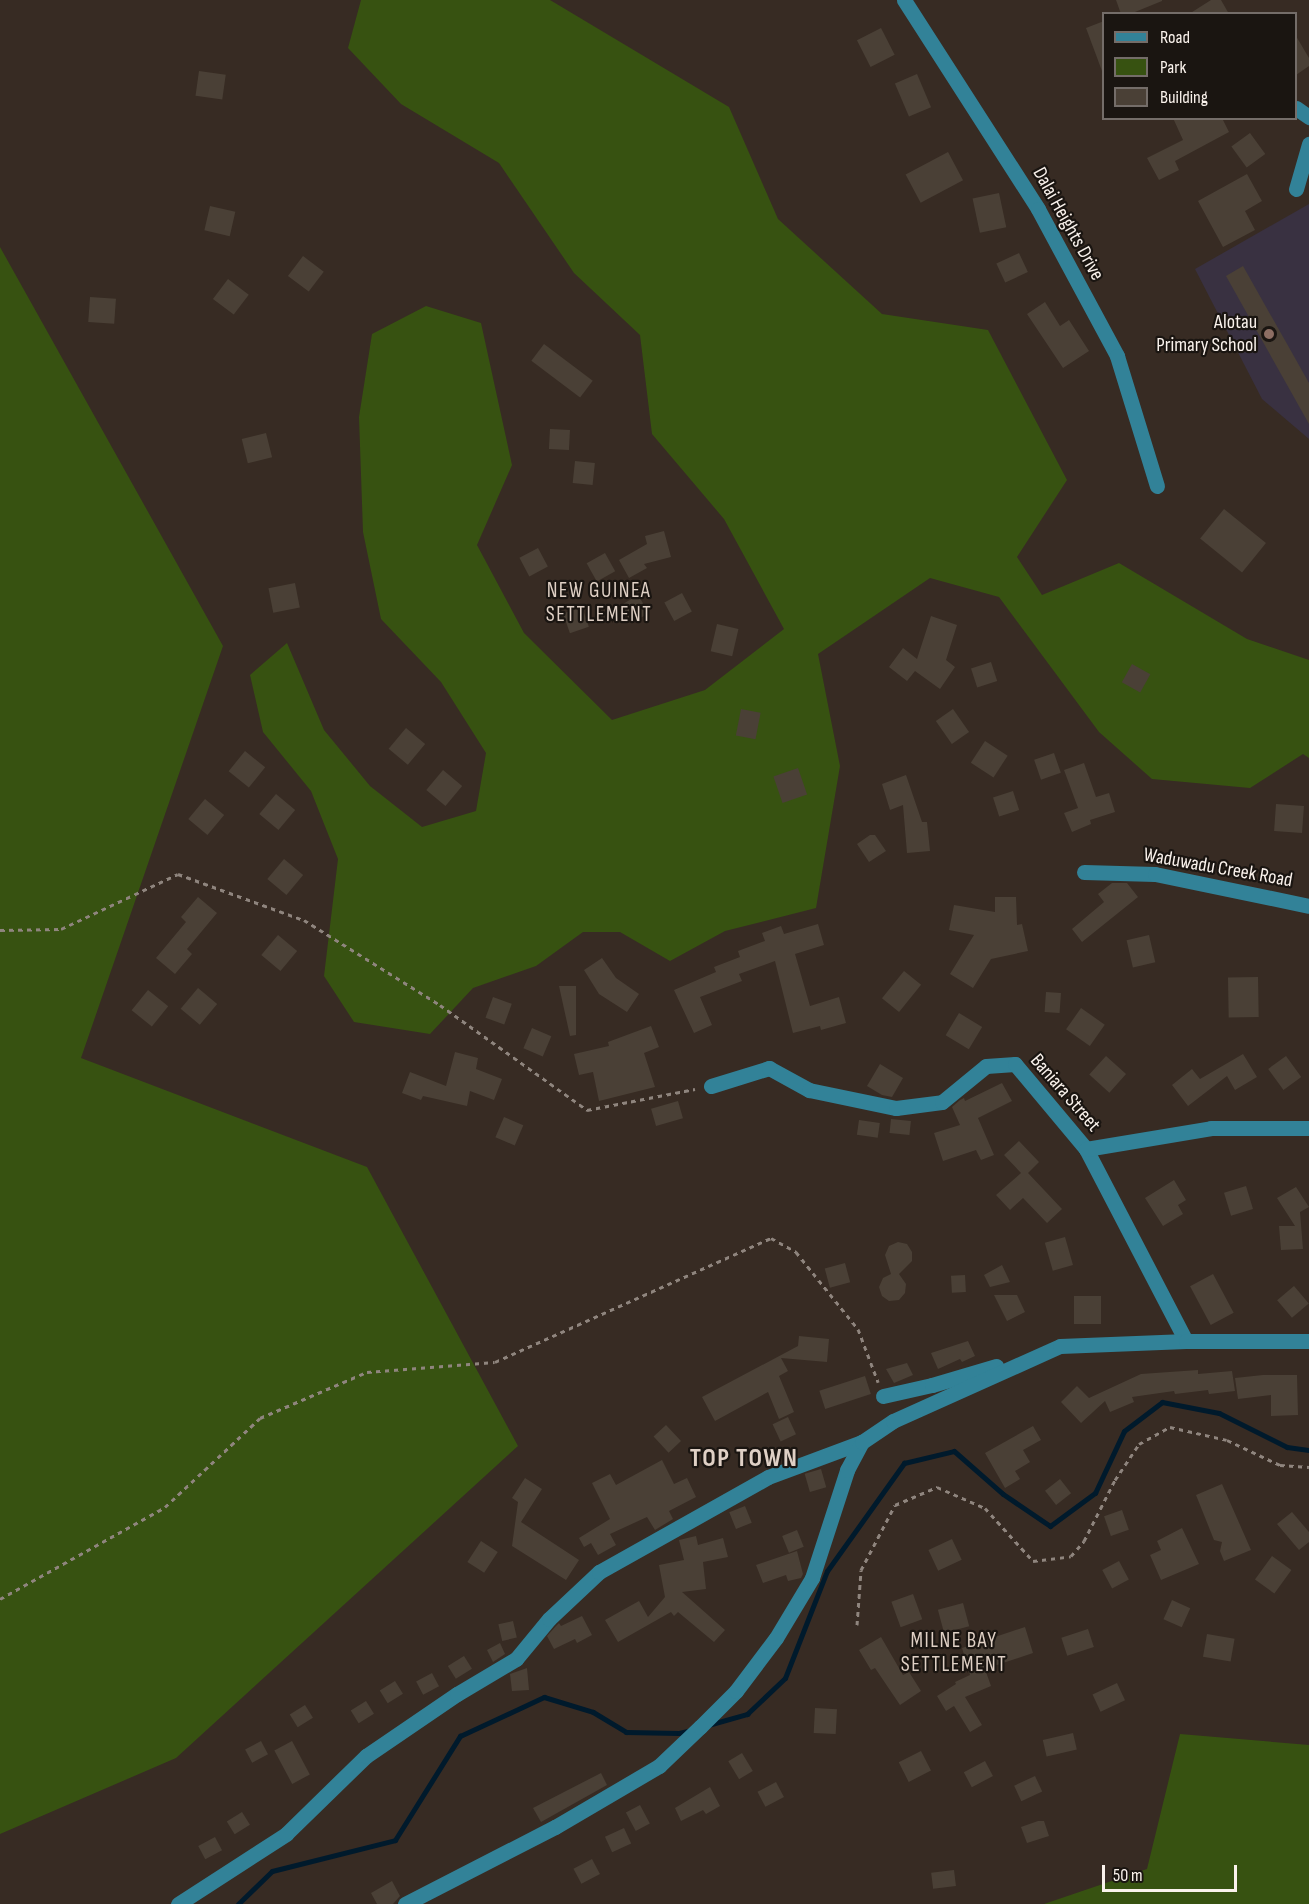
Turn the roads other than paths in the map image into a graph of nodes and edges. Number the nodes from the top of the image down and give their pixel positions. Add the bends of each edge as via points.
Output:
1 (904, 0) edge
2 (1309, 144) edge
3 (1296, 189) dead end
4 (1157, 486) dead end
5 (1084, 872) dead end
6 (1309, 906) edge
7 (711, 1086) road end
8 (1309, 1128) edge
9 (1086, 1149) junction
10 (1186, 1341) junction
11 (1309, 1341) edge
12 (1060, 1346) junction
13 (883, 1396) road end
14 (862, 1442) junction
15 (178, 1904) edge
16 (405, 1904) edge

1 - 4 street, Dalai Heights Drive via 1038,209 1117,356
2 - 3 street
5 - 6 street, Waduwadu Creek Road via 1155,874
7 - 9 street, Baniara Street via 769,1068 809,1089 896,1108 942,1101 986,1066 1015,1064
8 - 9 street via 1211,1128
9 - 10 street, Baniara Street
10 - 11 street
10 - 12 street
12 - 13 street
12 - 14 street via 893,1421
14 - 15 street via 768,1477 599,1572 549,1618 516,1659 366,1756 286,1834
14 - 16 street via 847,1470 812,1578 776,1638 736,1691 660,1766 555,1827

